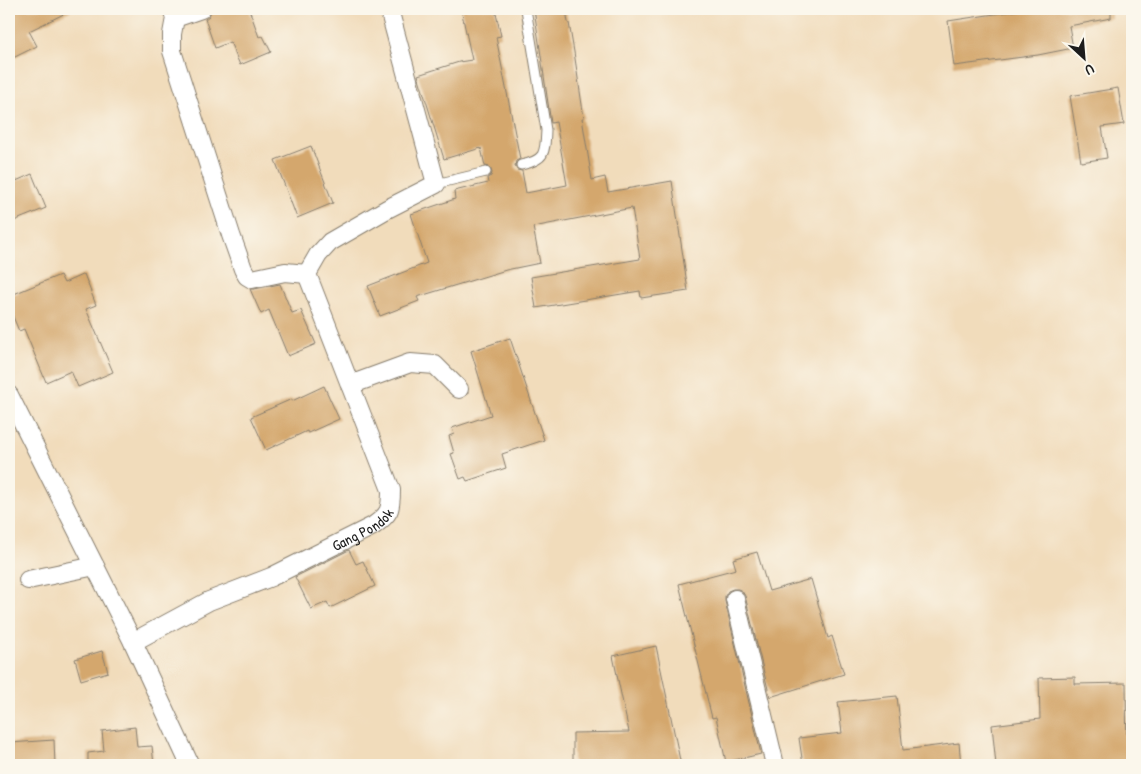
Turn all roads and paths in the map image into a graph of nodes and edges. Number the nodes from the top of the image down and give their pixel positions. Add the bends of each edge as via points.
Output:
1 (201, 9) edge
2 (389, 9) edge
3 (526, 9) edge
4 (174, 14) edge
5 (521, 165) dead end
6 (486, 172) dead end
7 (436, 184) junction
8 (307, 274) junction
9 (350, 385) junction
10 (458, 389) dead end
11 (9, 395) edge
12 (95, 566) junction
13 (28, 580) dead end
14 (735, 599) dead end
15 (133, 642) junction
16 (190, 765) edge
17 (775, 765) edge

1 - 4 street
2 - 7 street
3 - 5 lane via 546,146 542,157
4 - 8 street via 172,50 243,269 252,279 285,272
6 - 7 lane
7 - 8 street via 330,242
8 - 9 street, Gang Pondok
9 - 10 street via 410,363 436,365
9 - 15 street, Gang Pondok via 391,490 391,506 384,518 271,577 210,601
11 - 12 street
12 - 13 street
12 - 15 street
14 - 17 street
15 - 16 street

